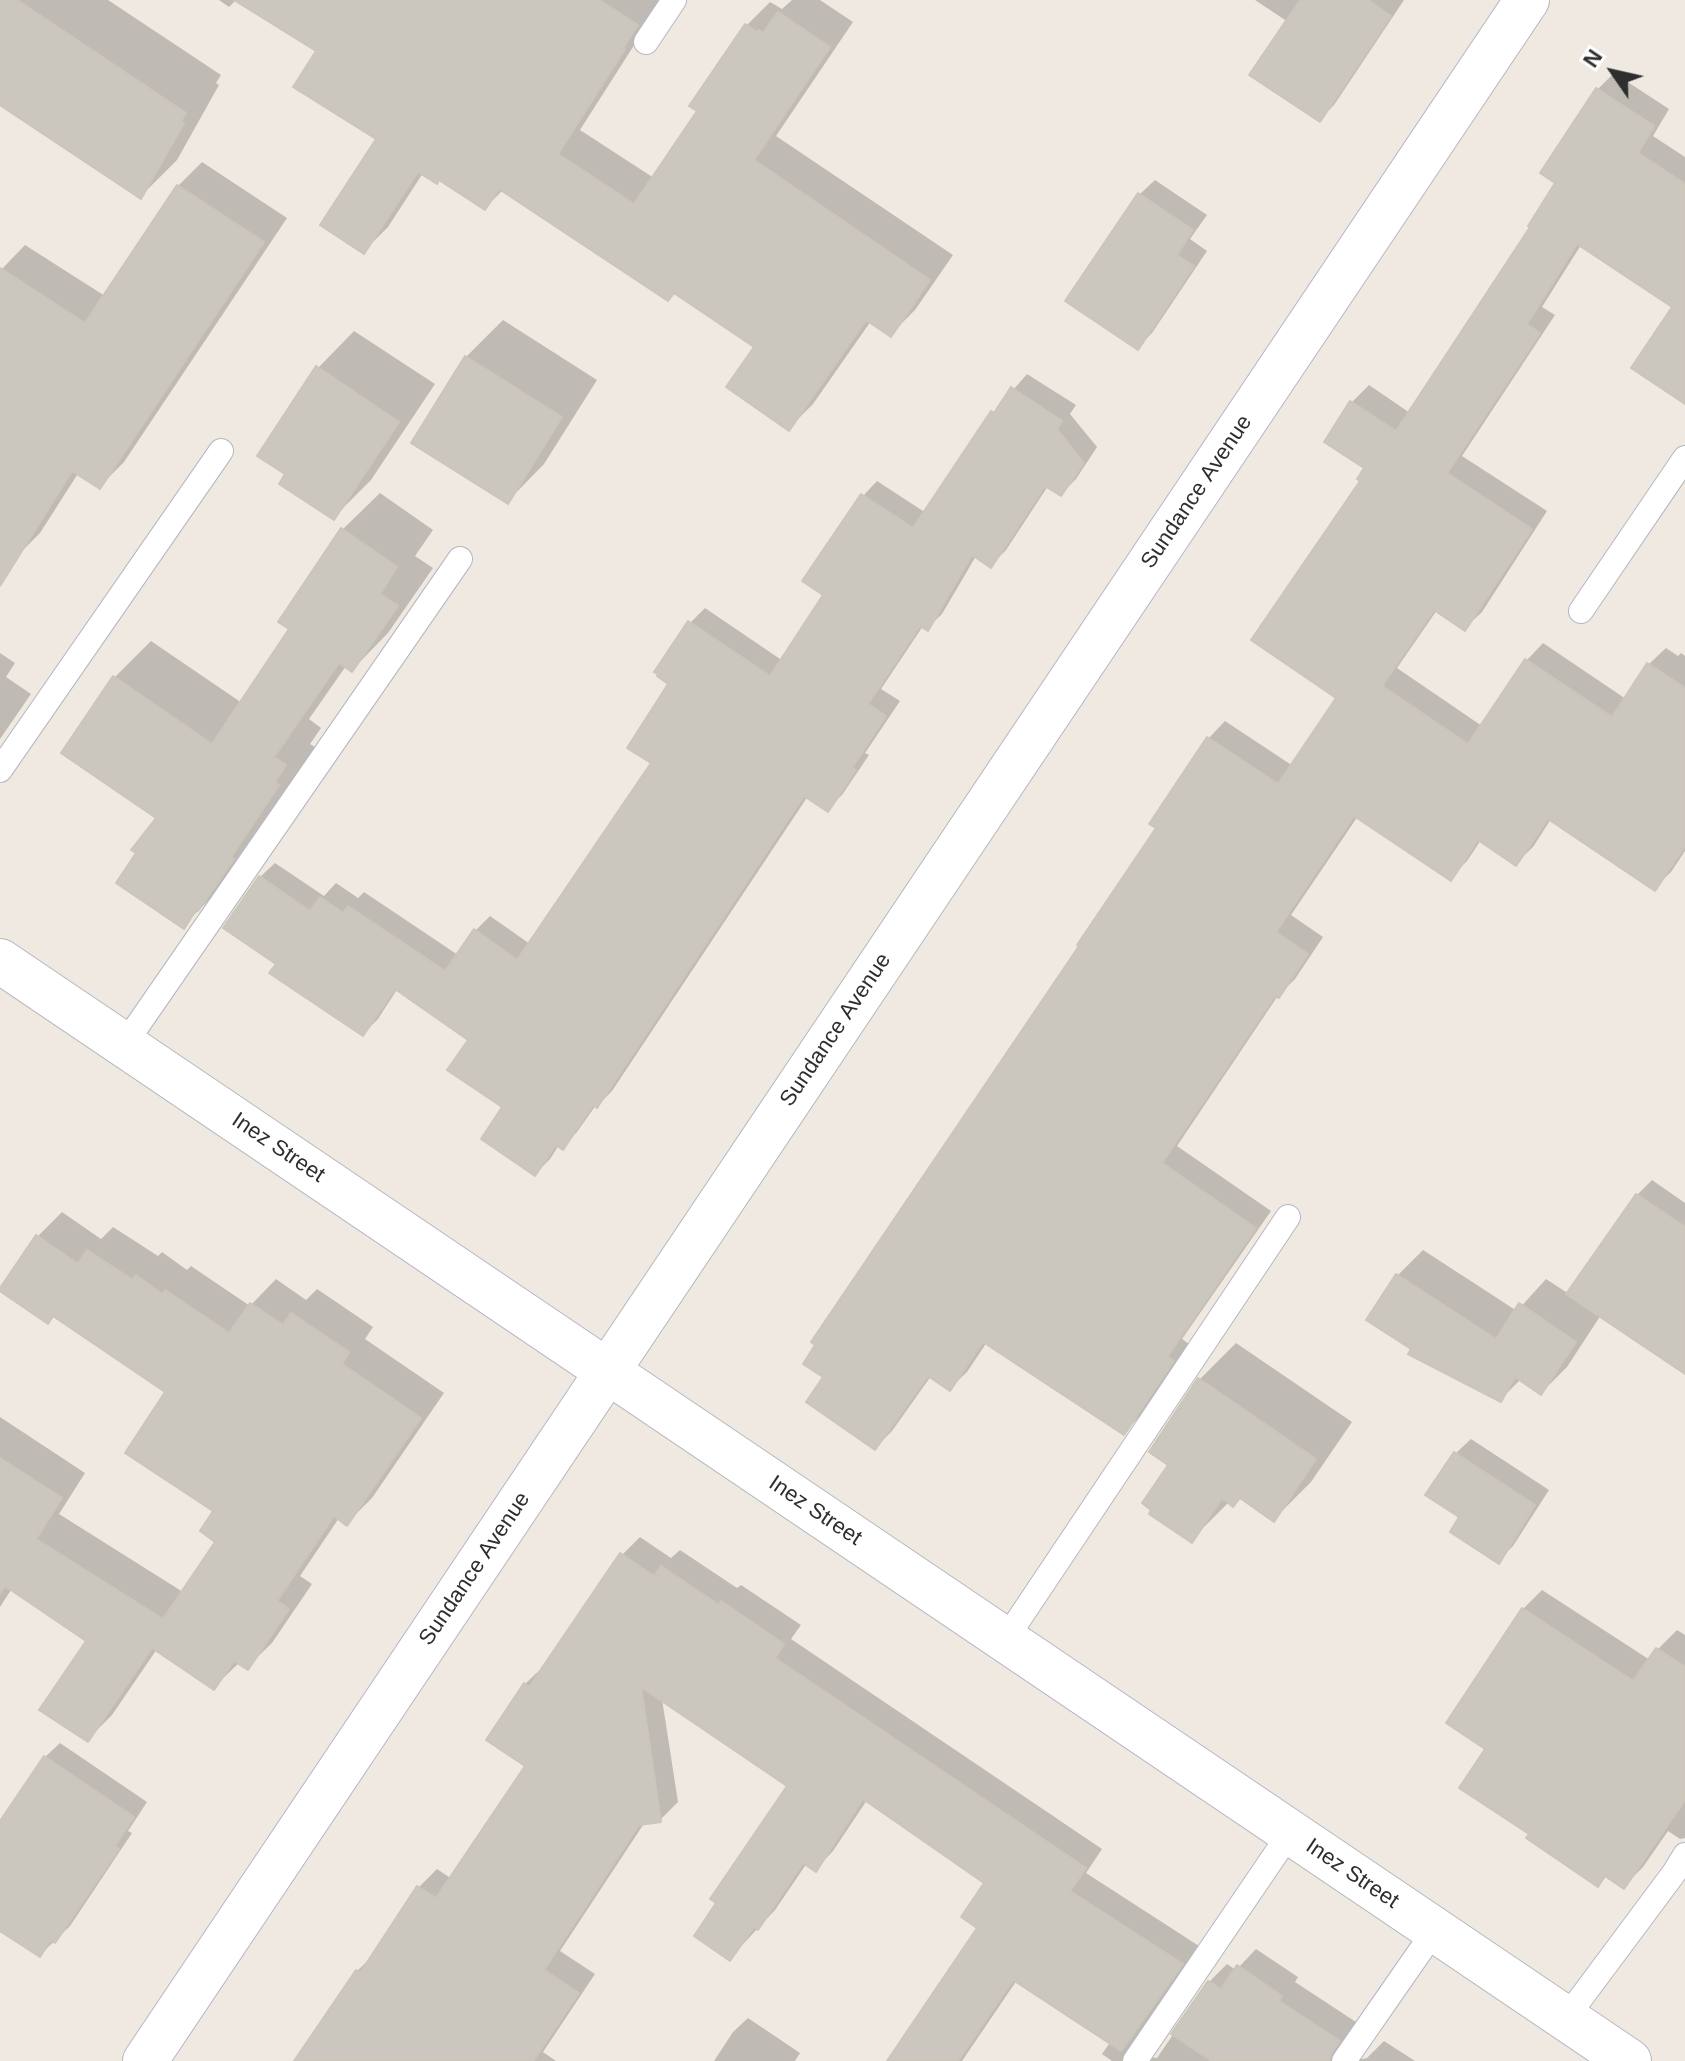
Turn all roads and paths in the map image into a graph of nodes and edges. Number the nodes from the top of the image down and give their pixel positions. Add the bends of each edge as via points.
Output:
1 (674, 0) edge
2 (1527, 0) edge
3 (646, 42) dead end
4 (221, 451) dead end
5 (1685, 458) edge
6 (460, 559) dead end
7 (1581, 611) dead end
8 (0, 770) edge
9 (0, 961) edge
10 (124, 1045) junction
11 (1288, 1217) dead end
12 (608, 1371) junction
13 (1005, 1640) junction
14 (1290, 1833) junction
15 (1685, 1855) edge
16 (1435, 1930) junction
17 (1566, 2018) junction
18 (145, 2061) edge
19 (1135, 2061) edge
20 (1344, 2061) edge
21 (1629, 2061) edge

1 - 3 lane
2 - 12 street, Sundance Avenue
4 - 8 lane
5 - 7 lane
6 - 10 lane
9 - 10 street, Inez Street
10 - 12 street, Inez Street
11 - 13 lane
12 - 13 street, Inez Street
12 - 18 street, Sundance Avenue
13 - 14 street, Inez Street
14 - 16 street, Inez Street
14 - 19 lane
15 - 17 lane
16 - 17 street, Inez Street
16 - 20 lane
17 - 21 street, Inez Street

